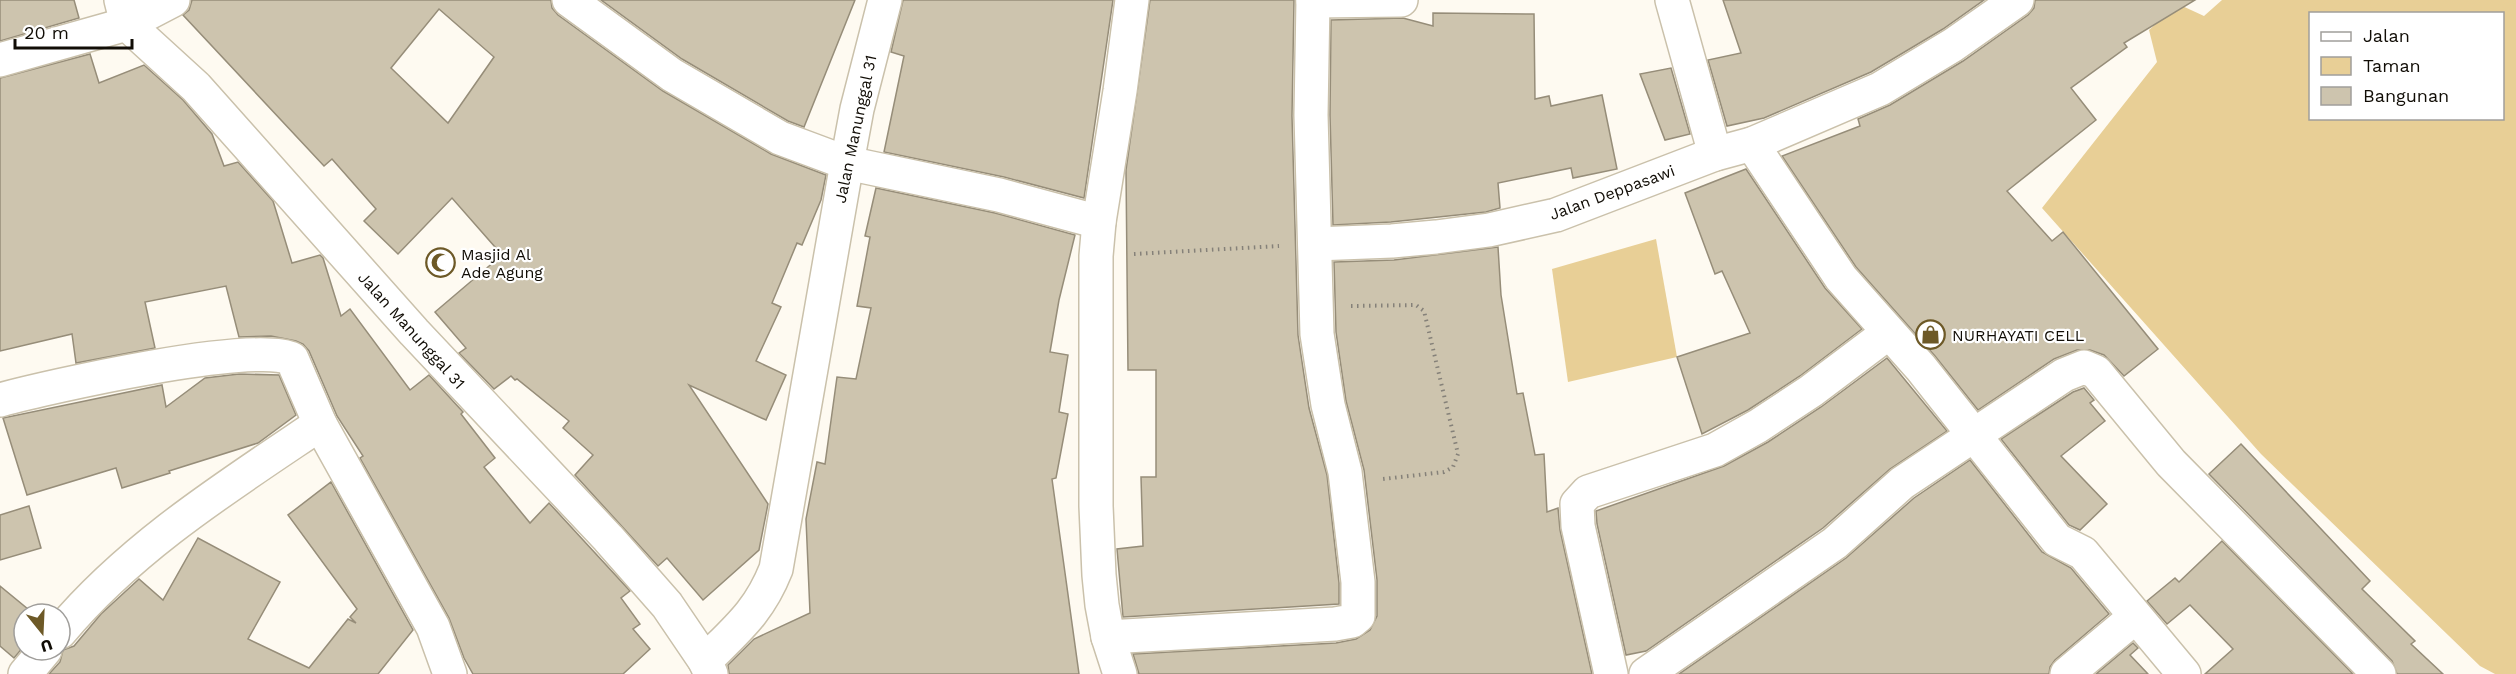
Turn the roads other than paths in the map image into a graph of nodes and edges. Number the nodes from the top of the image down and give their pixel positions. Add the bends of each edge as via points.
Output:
1 (173, 0) edge
2 (569, 0) edge
3 (885, 0) edge
4 (1132, 0) edge
5 (1313, 0) edge
6 (1401, 0) edge
7 (1672, 0) edge
8 (2017, 0) edge
9 (124, 12) edge
10 (0, 60) edge
11 (1752, 144) junction
12 (1715, 154) junction
13 (847, 163) junction
14 (1099, 222) junction
15 (1316, 244) junction
16 (1888, 333) junction
17 (0, 400) edge
18 (320, 424) junction
19 (1973, 435) junction
20 (72, 617) edge
21 (2134, 617) junction
22 (1108, 637) junction
23 (35, 662) edge
24 (708, 668) edge
25 (25, 674) edge
26 (450, 674) edge
27 (1120, 674) edge
28 (1611, 674) edge
29 (1646, 674) edge
30 (2067, 674) edge
31 (2184, 674) edge
32 (2379, 674) edge

1 - 9 street
2 - 13 street via 672,75 734,112 780,138
3 - 13 street, Jalan Manunggal 31
4 - 14 street
5 - 6 street
5 - 15 street via 1311,115
7 - 12 street
8 - 11 street, Jalan Deppasawi via 1880,89
9 - 10 street
9 - 24 street, Jalan Manunggal 31 via 414,332 608,538 667,605
11 - 12 street, Jalan Deppasawi
11 - 16 street via 1825,257
12 - 15 street, Jalan Deppasawi via 1545,217 1489,230 1392,241
13 - 14 street via 999,195
13 - 24 street, Jalan Manunggal 31 via 776,568 766,594
14 - 22 street via 1096,506 1102,605
15 - 22 street via 1319,357 1347,483 1358,616 1335,624
16 - 19 street via 1922,368
16 - 28 street via 1802,397 1715,450 1588,492 1577,504 1578,526
17 - 18 street via 62,383 192,362 283,354 292,359 298,370
18 - 20 street via 225,488 146,548 88,598
18 - 26 street via 433,627
19 - 21 street via 2057,540 2083,553
19 - 29 street via 1902,483 1835,543
19 - 32 street via 2064,375 2084,368 2096,372 2171,463
21 - 30 street
21 - 31 street
22 - 27 street
23 - 25 street

